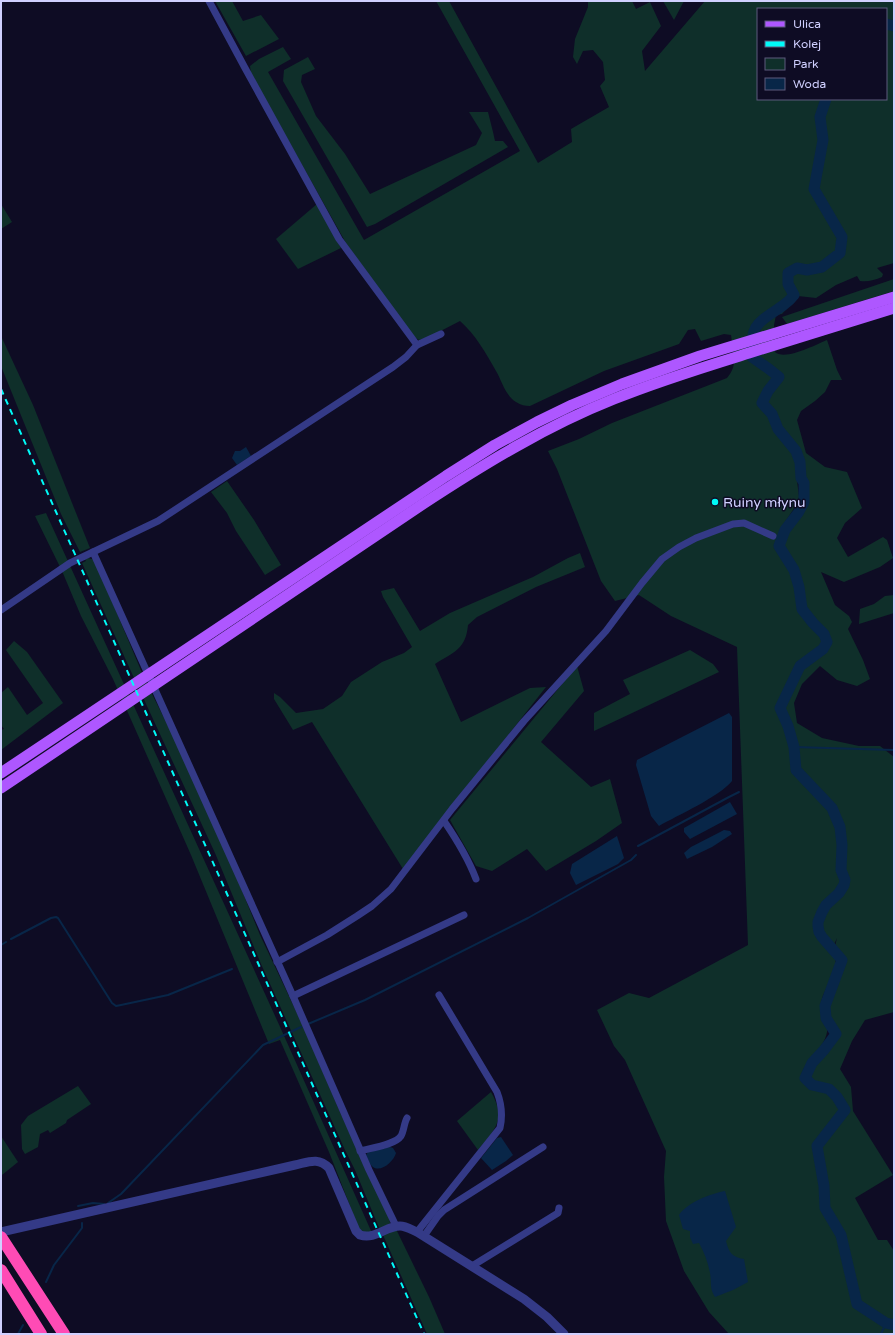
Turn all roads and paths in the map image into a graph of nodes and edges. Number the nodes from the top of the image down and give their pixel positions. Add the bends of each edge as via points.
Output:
1 (209, 1) edge
2 (894, 297) edge
3 (894, 308) edge
4 (441, 334) dead end
5 (417, 345) junction
6 (773, 536) dead end
7 (94, 552) junction
8 (1, 610) edge
9 (1, 772) edge
10 (1, 788) edge
11 (444, 821) junction
12 (476, 879) dead end
13 (464, 914) dead end
14 (277, 962) junction
15 (439, 995) dead end
16 (293, 996) junction
17 (407, 1118) dead end
18 (543, 1147) dead end
19 (360, 1151) junction
20 (559, 1208) dead end
21 (396, 1226) junction
22 (1, 1232) edge
23 (420, 1234) junction
24 (1, 1237) edge
25 (472, 1266) junction
26 (1, 1270) edge
27 (41, 1334) edge
28 (64, 1334) edge
29 (564, 1334) edge

1 - 5 street via 339,239
2 - 9 main road via 673,365 622,384 565,409 495,446
3 - 10 main road via 676,376 613,399 520,444 446,489
4 - 5 street
5 - 7 street via 393,366 158,521
6 - 11 street via 744,524 733,524 696,538 662,559 606,632 524,721
7 - 8 street via 57,571
7 - 14 street
11 - 12 street via 469,860
11 - 14 street via 401,878 372,906 327,935
13 - 16 street
14 - 16 street
15 - 23 street via 497,1092 503,1118 500,1128
16 - 19 street
17 - 19 street via 397,1140
18 - 23 street via 444,1210
19 - 21 street
20 - 25 street via 558,1213
21 - 22 street via 370,1236 360,1236 329,1168 324,1163 313,1161
21 - 23 street via 404,1226
23 - 25 street
24 - 28 highway
25 - 29 street via 539,1310
26 - 27 highway

